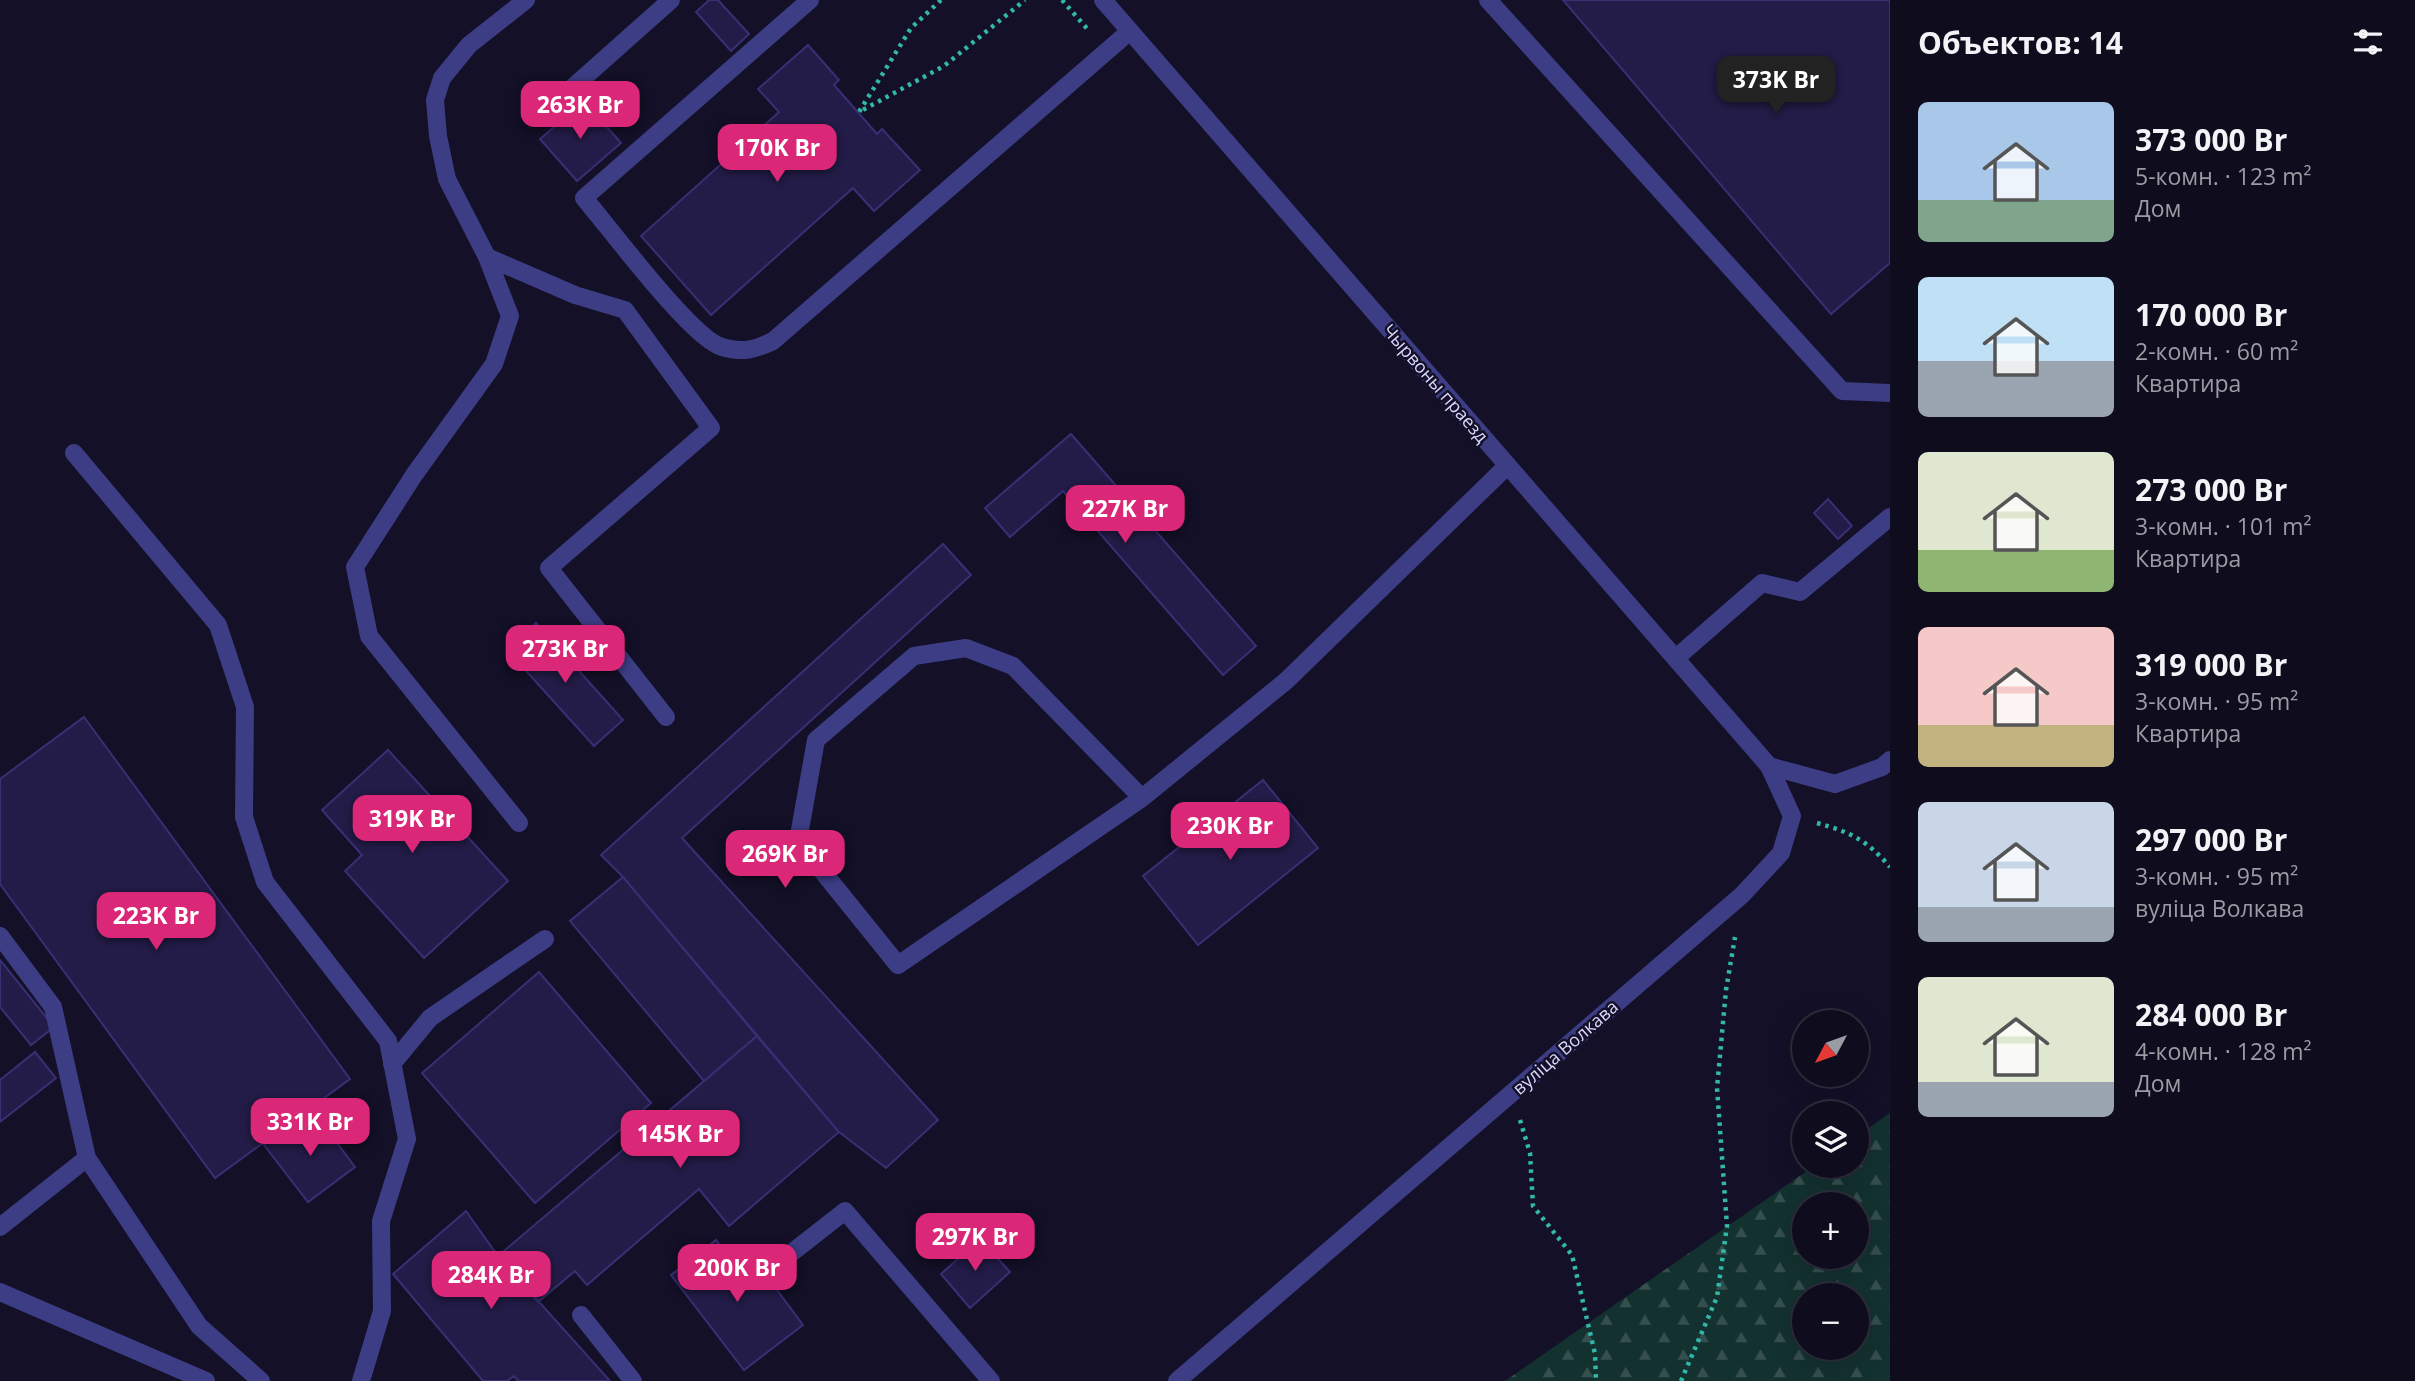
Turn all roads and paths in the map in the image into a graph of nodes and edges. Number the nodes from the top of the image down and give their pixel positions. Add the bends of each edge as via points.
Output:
1 (526, 0) edge
2 (671, 0) edge
3 (810, 0) edge
4 (941, 0) edge
5 (1026, 0) edge
6 (1062, 0) edge
7 (1103, 0) edge
8 (1488, 0) edge
9 (1130, 31) junction
10 (1106, 51) junction
11 (553, 105) dead end
12 (487, 257) junction
13 (1890, 393) edge
14 (74, 453) dead end
15 (1507, 466) junction
16 (1890, 517) edge
17 (1676, 658) junction
18 (666, 717) dead end
19 (1890, 760) edge
20 (1769, 766) junction
21 (1142, 798) junction
22 (1792, 816) junction
23 (519, 823) dead end
24 (1890, 867) edge
25 (1742, 895) junction
26 (0, 936) edge
27 (545, 939) dead end
28 (392, 1064) junction
29 (1511, 1093) junction
30 (87, 1158) junction
31 (0, 1227) edge
32 (776, 1265) dead end
33 (0, 1292) edge
34 (581, 1315) dead end
35 (206, 1381) edge
36 (261, 1381) edge
37 (360, 1381) edge
38 (633, 1381) edge
39 (991, 1381) edge
40 (1177, 1381) edge
41 (1596, 1381) edge
42 (1681, 1381) edge

1 - 12 street via 469,45 442,78 435,100 447,179
2 - 11 street
3 - 10 street via 584,198 694,329 720,347 752,351 773,341
4 - 5 path via 911,27 859,112 944,66
6 - 10 path
7 - 9 street, Чырвоны праезд
8 - 13 street via 1842,391
9 - 10 street
9 - 15 street, Чырвоны праезд
12 - 18 street via 575,295 625,310 711,428 549,568
12 - 23 street via 510,316 494,364 355,567 369,636
14 - 28 street via 218,625 245,707 244,817 265,882 388,1041
15 - 17 street, Чырвоны праезд
15 - 21 street via 1286,681
16 - 17 street via 1800,592 1762,583
17 - 20 street, Чырвоны праезд
19 - 20 street via 1835,783
20 - 22 street
21 - 21 street via 898,965 798,841 816,740 914,656 966,648 1013,666
22 - 24 path via 1849,832
22 - 25 street, вуліца Волкава via 1781,853
25 - 29 street, вуліца Волкава
25 - 42 path via 1726,990 1717,1088 1727,1226 1717,1297
26 - 30 street via 53,1007
27 - 28 street via 430,1018
28 - 37 street via 407,1139 381,1221 382,1311
29 - 40 street, вуліца Волкава
29 - 41 path via 1530,1153 1533,1206 1572,1255 1595,1354
30 - 31 street
30 - 36 street via 199,1326
32 - 39 street via 845,1211
33 - 35 street
34 - 38 street

